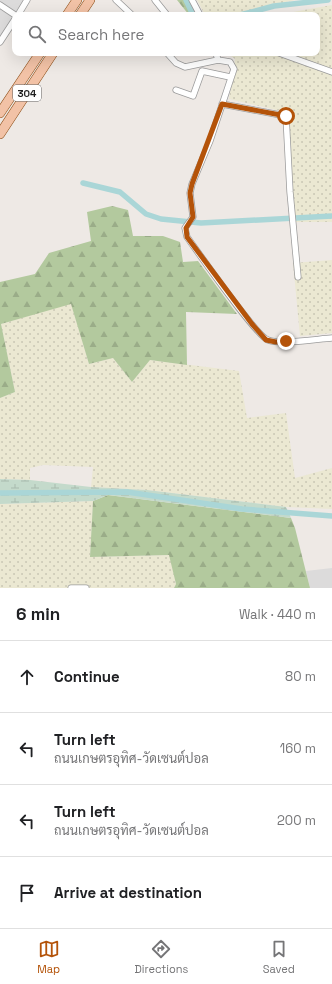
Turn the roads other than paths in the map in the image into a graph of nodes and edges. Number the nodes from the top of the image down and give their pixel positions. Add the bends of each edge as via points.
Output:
1 (27, 0) edge
2 (77, 0) edge
3 (90, 0) edge
4 (116, 0) edge
5 (155, 0) edge
6 (192, 0) edge
7 (0, 5) edge
8 (12, 12) edge
9 (18, 12) edge
10 (69, 12) edge
11 (82, 12) edge
12 (129, 12) edge
13 (165, 12) edge
14 (198, 12) edge
15 (12, 24) edge
16 (0, 42) edge
17 (38, 56) edge
18 (51, 56) edge
19 (170, 56) edge
20 (217, 56) edge
21 (287, 56) edge
22 (218, 60) junction
23 (202, 64) junction
24 (202, 71) junction
25 (332, 72) edge
26 (230, 76) junction
27 (176, 90) dead end
28 (222, 104) junction
29 (0, 113) edge
30 (0, 134) edge
31 (298, 277) dead end
32 (332, 338) edge
33 (72, 588) edge
34 (86, 588) edge

1 - 9 street
2 - 10 main road
3 - 11 main road
4 - 12 street
5 - 13 street
6 - 14 street
7 - 8 street
15 - 16 street
17 - 29 main road, 304
18 - 30 main road, 304
19 - 23 street via 185,68
20 - 22 street
21 - 25 street
22 - 23 street
22 - 26 street via 233,65 234,69
23 - 24 street
24 - 26 street
24 - 27 street via 193,96
26 - 28 street
28 - 31 street via 286,116
28 - 32 street via 192,184 190,193 193,217 186,228 187,237 266,340 276,342
33 - 34 street

